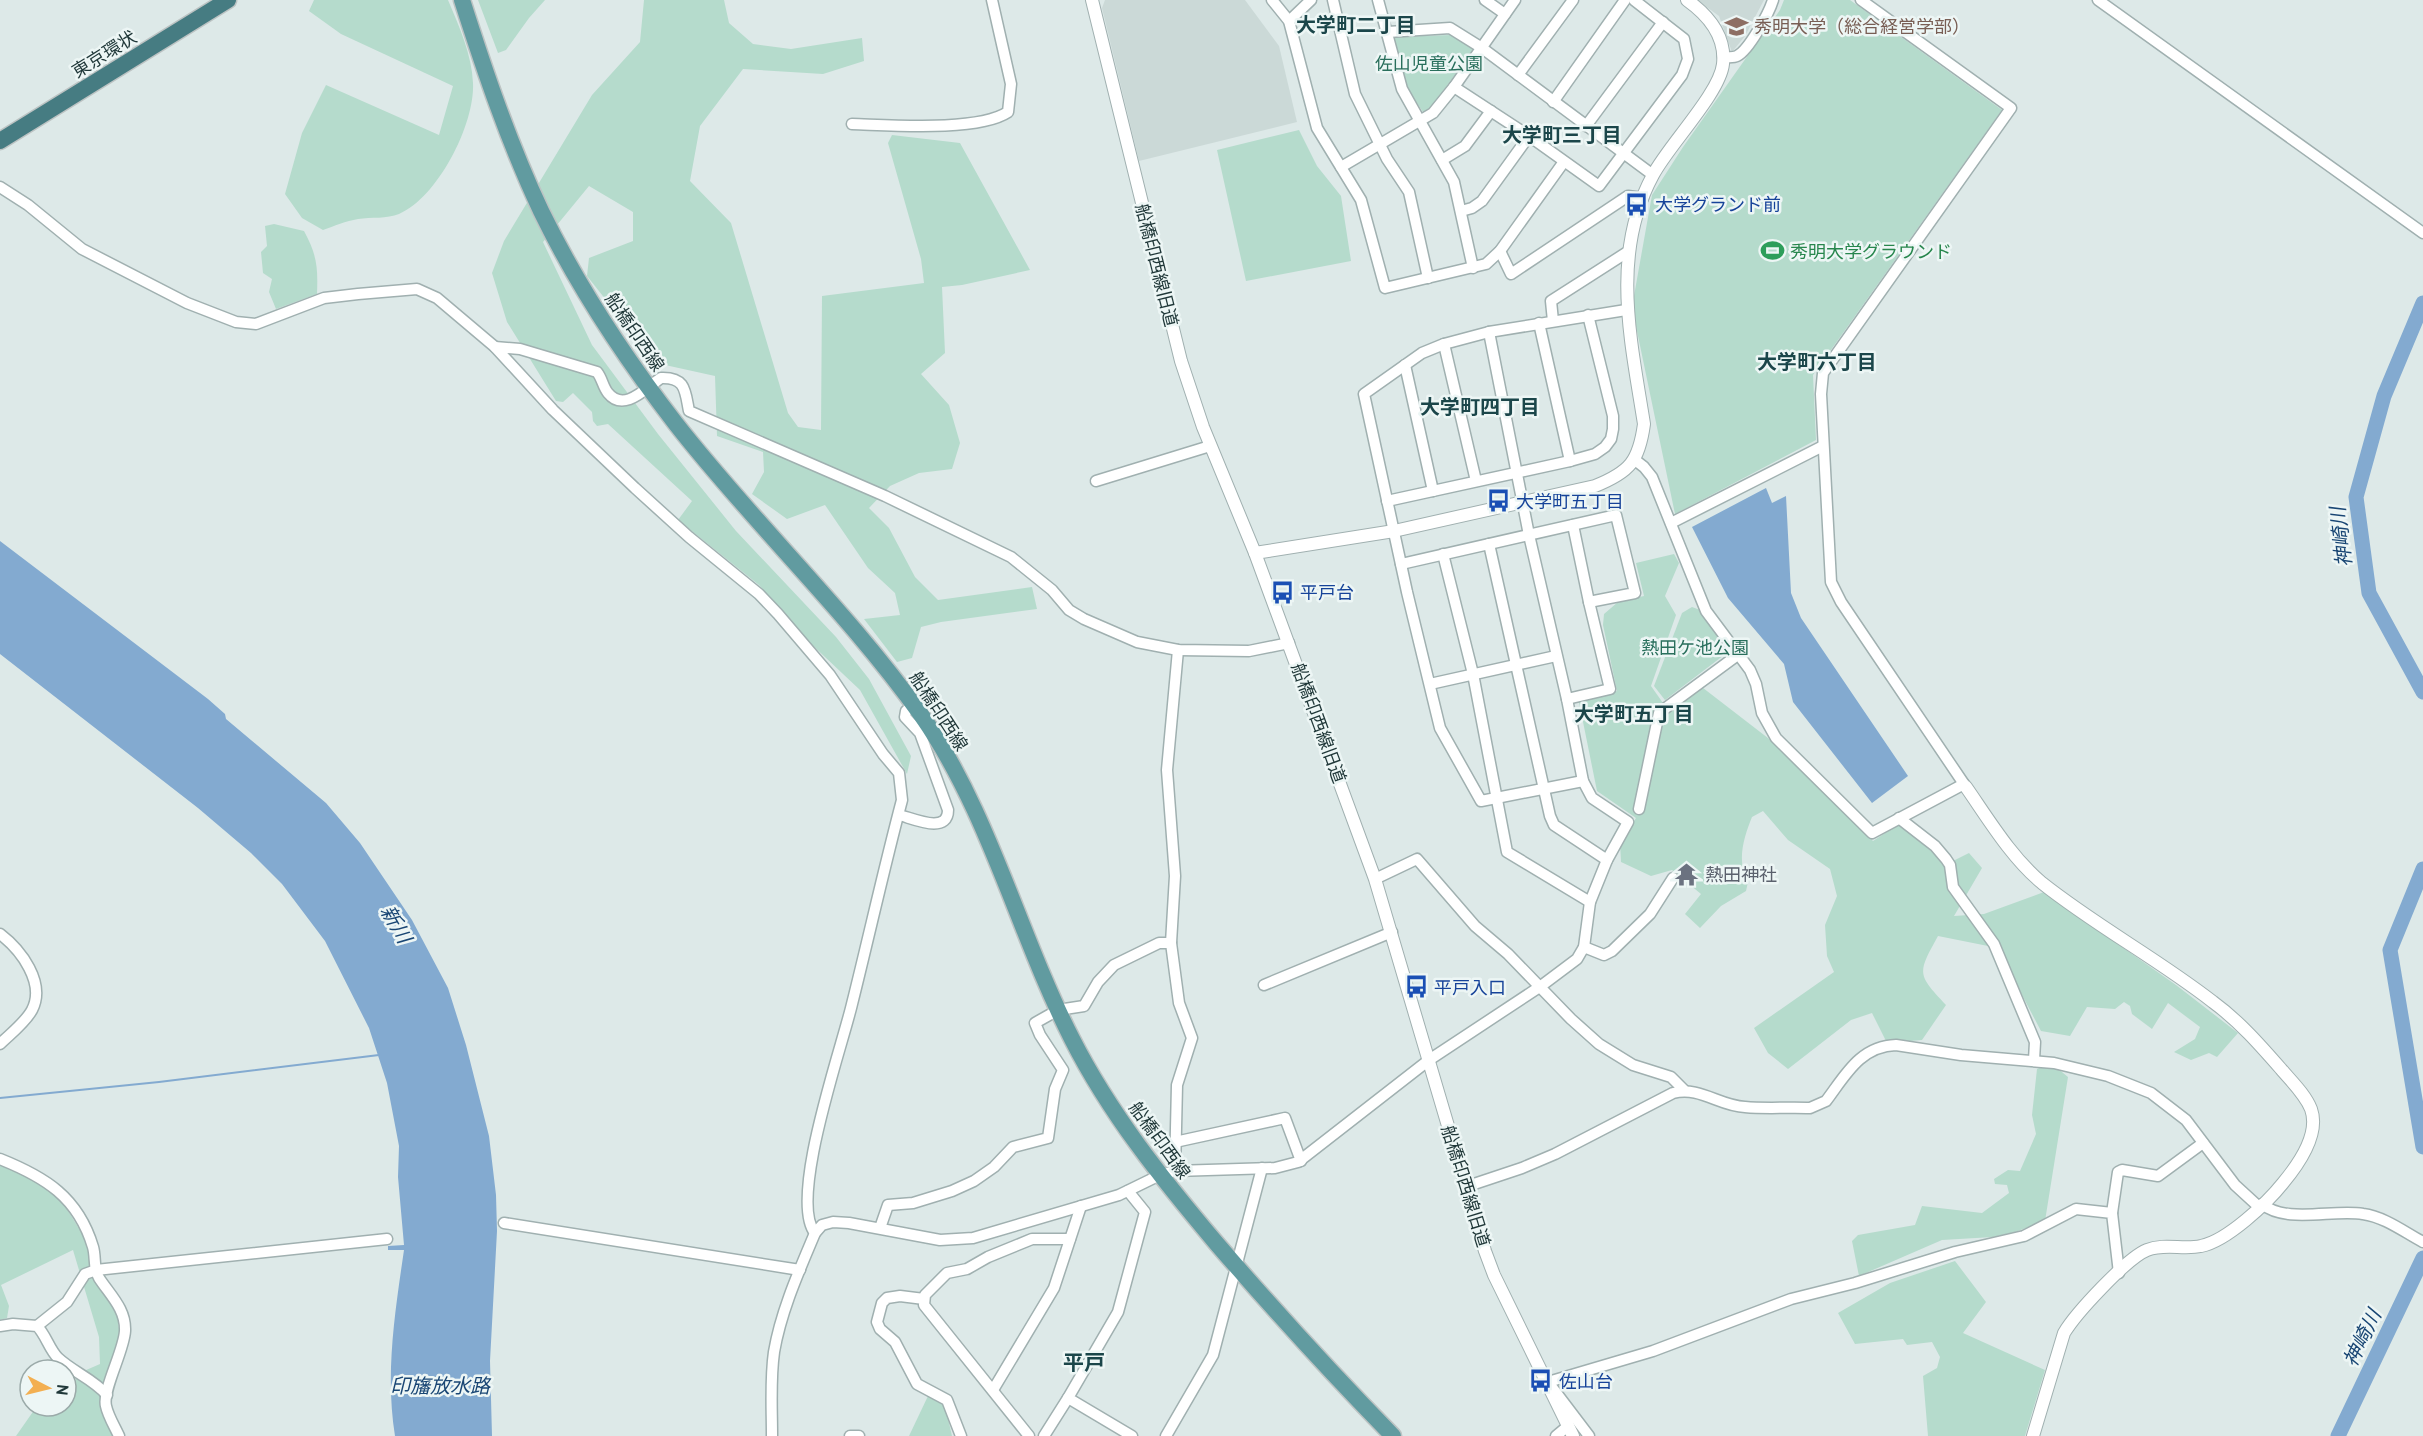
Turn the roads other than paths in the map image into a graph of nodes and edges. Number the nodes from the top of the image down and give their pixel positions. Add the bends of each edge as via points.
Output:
1 (208, 0) edge
2 (228, 0) edge
3 (462, 0) edge
4 (992, 0) edge
5 (1092, 0) edge
6 (1272, 0) edge
7 (1311, 0) edge
8 (1333, 0) edge
9 (1378, 0) edge
10 (1485, 0) edge
11 (1515, 0) edge
12 (1573, 0) edge
13 (1625, 0) edge
14 (1634, 0) edge
15 (1687, 0) edge
16 (1773, 0) edge
17 (1861, 0) edge
18 (2098, 0) edge
19 (1505, 14) junction
20 (1289, 21) junction
21 (1664, 22) junction
22 (1388, 32) junction
23 (144, 46) junction
24 (1482, 48) junction
25 (1723, 57) junction
26 (1518, 75) junction
27 (1454, 87) junction
28 (1553, 102) junction
29 (1491, 111) junction
30 (1420, 120) junction
31 (852, 124) dead end
32 (1586, 126) junction
33 (0, 129) edge
34 (1529, 136) junction
35 (0, 141) edge
36 (1380, 145) junction
37 (1622, 153) junction
38 (1442, 160) junction
39 (1563, 163) junction
40 (1341, 168) junction
41 (1653, 175) junction
42 (0, 187) edge
43 (1643, 198) junction
44 (1461, 211) junction
45 (2423, 233) edge
46 (1629, 251) junction
47 (1500, 252) junction
48 (1473, 268) junction
49 (1428, 278) junction
50 (1626, 310) junction
51 (1588, 315) junction
52 (1553, 321) junction
53 (1539, 323) junction
54 (1490, 332) junction
55 (1444, 344) junction
56 (495, 347) junction
57 (1405, 365) junction
58 (649, 387) junction
59 (1210, 446) junction
60 (1823, 446) junction
61 (1635, 460) junction
62 (1570, 461) junction
63 (1518, 473) junction
64 (1096, 481) dead end
65 (1476, 481) junction
66 (1433, 490) junction
67 (1387, 501) junction
68 (1523, 502) junction
69 (1671, 523) junction
70 (1573, 525) junction
71 (1394, 531) junction
72 (1529, 535) junction
73 (1489, 544) junction
74 (1255, 553) junction
75 (1443, 554) junction
76 (1401, 564) junction
77 (1589, 602) junction
78 (1289, 643) junction
79 (1178, 650) junction
80 (1739, 654) junction
81 (1556, 656) junction
82 (1516, 665) junction
83 (1473, 674) junction
84 (1430, 684) junction
85 (1567, 699) junction
86 (913, 705) junction
87 (1583, 781) junction
88 (1965, 785) junction
89 (1542, 789) junction
90 (1498, 798) junction
91 (1639, 809) dead end
92 (898, 815) junction
93 (1899, 818) junction
94 (1607, 860) junction
95 (1673, 878) dead end
96 (1375, 879) junction
97 (1590, 902) junction
98 (1392, 932) junction
99 (0, 934) edge
100 (1171, 943) junction
101 (1584, 947) junction
102 (1264, 985) dead end
103 (1541, 986) junction
104 (1058, 1010) junction
105 (0, 1044) edge
106 (1429, 1060) junction
107 (2034, 1060) junction
108 (1684, 1090) junction
109 (1175, 1142) junction
110 (2203, 1143) junction
111 (0, 1159) edge
112 (1301, 1161) junction
113 (1262, 1168) junction
114 (1167, 1173) junction
115 (1465, 1187) junction
116 (1128, 1191) junction
117 (2260, 1205) junction
118 (1080, 1206) junction
119 (2112, 1212) junction
120 (504, 1223) dead end
121 (880, 1228) junction
122 (815, 1233) junction
123 (387, 1239) dead end
124 (1070, 1239) junction
125 (2423, 1242) edge
126 (1236, 1266) junction
127 (96, 1270) junction
128 (800, 1270) junction
129 (2119, 1273) junction
130 (924, 1299) junction
131 (0, 1326) edge
132 (37, 1326) junction
133 (1548, 1382) junction
134 (993, 1390) junction
135 (107, 1395) junction
136 (1068, 1398) junction
137 (1570, 1431) edge
138 (119, 1436) edge
139 (772, 1436) edge
140 (850, 1436) edge
141 (859, 1436) edge
142 (961, 1436) edge
143 (1029, 1436) edge
144 (1044, 1436) edge
145 (1132, 1436) edge
146 (1166, 1436) edge
147 (1394, 1436) edge
148 (1556, 1436) edge
149 (1589, 1436) edge
150 (2033, 1436) edge

1 - 23 highway, 東京環状
2 - 23 highway, 東京環状
3 - 58 main road, 船橋印西線 via 508,135 541,211 580,285
4 - 31 street via 1011,84 1008,112 990,120 954,124
5 - 59 street, 船橋印西線旧道 via 1181,361
6 - 20 street
7 - 20 street
8 - 36 street via 1355,94
9 - 22 street
10 - 19 street
11 - 19 street
12 - 26 street
13 - 28 street
14 - 21 street
15 - 25 street via 1705,13 1712,24
16 - 25 street via 1765,20 1741,55
17 - 60 street via 2011,108 1823,373
18 - 45 street
19 - 24 street
20 - 40 street via 1317,128
21 - 32 street
21 - 37 street via 1684,39 1686,66 1659,108
22 - 24 street via 1450,28
22 - 30 street via 1402,89
23 - 33 highway, 東京環状
23 - 35 highway, 東京環状
24 - 26 street
24 - 27 street
25 - 41 street via 1720,77
26 - 28 street
27 - 29 street
27 - 30 street via 1433,114
28 - 32 street
29 - 34 street
29 - 38 street via 1465,146
30 - 36 street
30 - 38 street
32 - 37 street
34 - 39 street
34 - 44 street via 1482,201
36 - 40 street
36 - 49 street via 1409,192
37 - 39 street via 1599,186
37 - 41 street
38 - 44 street via 1454,182
39 - 47 street
40 - 49 street via 1361,200 1385,288
41 - 43 street
42 - 56 street via 82,249 225,319 256,324 324,298 417,289 437,298
43 - 46 street
43 - 47 street via 1628,196 1511,274
44 - 48 street
46 - 50 street
46 - 52 street via 1551,301
47 - 48 street via 1486,264
48 - 49 street
50 - 51 street
50 - 61 street via 1644,424
51 - 52 street
51 - 62 street via 1613,429 1605,447
52 - 53 street
53 - 54 street
53 - 62 street
54 - 55 street
54 - 63 street
55 - 57 street via 1422,352
55 - 65 street
56 - 58 street via 520,349 597,372 608,392 619,401
56 - 92 street via 573,429 778,614 830,675 899,772 902,800
57 - 66 street
57 - 67 street via 1364,394
58 - 79 street via 661,378 677,380 686,392 689,411 1011,557 1084,619 1137,642
58 - 86 main road, 船橋印西線 via 728,488 852,627
59 - 64 street
59 - 74 street, 船橋印西線旧道
60 - 69 street
60 - 88 street via 1831,582
61 - 68 street via 1613,479 1595,486
61 - 69 street via 1652,477
62 - 63 street
63 - 65 street
63 - 68 street
65 - 66 street
66 - 67 street
67 - 71 street
68 - 71 street
68 - 72 street
69 - 80 street via 1706,611
70 - 72 street
70 - 77 street
70 - 77 street via 1616,515 1635,593
71 - 74 street
71 - 76 street
72 - 73 street
72 - 81 street
73 - 75 street
73 - 82 street
74 - 78 street, 船橋印西線旧道
75 - 76 street
75 - 83 street
76 - 84 street
77 - 85 street via 1610,689
78 - 79 street via 1249,651
78 - 96 street, 船橋印西線旧道
79 - 100 street via 1167,770 1175,876
80 - 91 street via 1659,713
80 - 93 street via 1756,684 1762,713 1776,738 1872,833
81 - 82 street
81 - 85 street
82 - 83 street
82 - 89 street
83 - 84 street
83 - 90 street
84 - 90 street via 1440,728 1481,801
85 - 87 street
86 - 92 street via 905,717 920,733 948,816 937,824
86 - 104 main road, 船橋印西線 via 976,811
87 - 89 street
87 - 94 street via 1592,798 1628,822
88 - 93 street
88 - 117 street via 2027,869 2214,1002 2244,1029 2299,1091 2311,1110 2307,1146 2283,1184
89 - 90 street
89 - 94 street via 1554,825
90 - 97 street via 1507,852
92 - 122 street via 816,1137 807,1218
93 - 107 street via 1935,846 1950,865 1953,887 1994,944 2035,1042
94 - 97 street
95 - 101 street via 1650,914 1612,951 1604,955
96 - 98 street, 船橋印西線旧道
96 - 103 street via 1417,859 1475,926
97 - 101 street
98 - 102 street
98 - 106 street, 船橋印西線旧道
99 - 105 street via 22,956 37,996 31,1011
100 - 104 street via 1159,943 1114,964 1084,1006
100 - 109 street via 1179,1003 1192,1038 1177,1085
101 - 103 street via 1576,959
103 - 106 street
103 - 108 street via 1599,1044 1633,1065 1671,1077
104 - 114 main road, 船橋印西線 via 1101,1091
104 - 121 street via 1035,1023 1063,1070 1055,1089 1048,1138 1012,1147 994,1167 952,1191 913,1203 888,1205
106 - 112 street
106 - 115 street, 船橋印西線旧道
107 - 108 street via 1884,1045 1857,1060 1826,1101 1810,1108 1745,1107
107 - 110 street via 2108,1076 2151,1093 2186,1120
108 - 115 street via 1555,1154
109 - 112 street via 1285,1118
109 - 114 street
110 - 117 street via 2235,1185
110 - 119 street via 2158,1176 2118,1172
111 - 127 street via 35,1175 66,1196 94,1248
112 - 113 street
113 - 114 street
113 - 126 street
114 - 116 street
114 - 126 main road, 船橋印西線
115 - 133 street, 船橋印西線旧道 via 1494,1275
116 - 118 street
116 - 136 street via 1145,1212 1118,1312
117 - 125 street via 2278,1213 2378,1217
117 - 129 street via 2210,1243 2150,1249
118 - 121 street via 973,1238 940,1240
118 - 124 street
119 - 129 street
119 - 133 street via 2076,1209 2024,1236 1791,1299 1653,1351
120 - 128 street
121 - 122 street via 833,1222 822,1225
122 - 128 street
123 - 127 street
124 - 130 street via 1032,1239 967,1269 947,1273
124 - 134 street via 1054,1288
126 - 146 street via 1213,1355
126 - 147 main road, 船橋印西線
127 - 132 street via 84,1274 67,1302
127 - 135 street via 120,1306 126,1329
128 - 139 street via 774,1352
129 - 150 street via 2064,1332
130 - 134 street via 924,1305
130 - 142 street via 887,1298 877,1322 896,1342 916,1384 947,1400
131 - 132 street
132 - 135 street via 57,1358
133 - 137 street, 船橋印西線旧道
133 - 149 street
134 - 143 street
135 - 138 street via 106,1405
136 - 144 street
136 - 145 street
137 - 148 street
140 - 141 street

